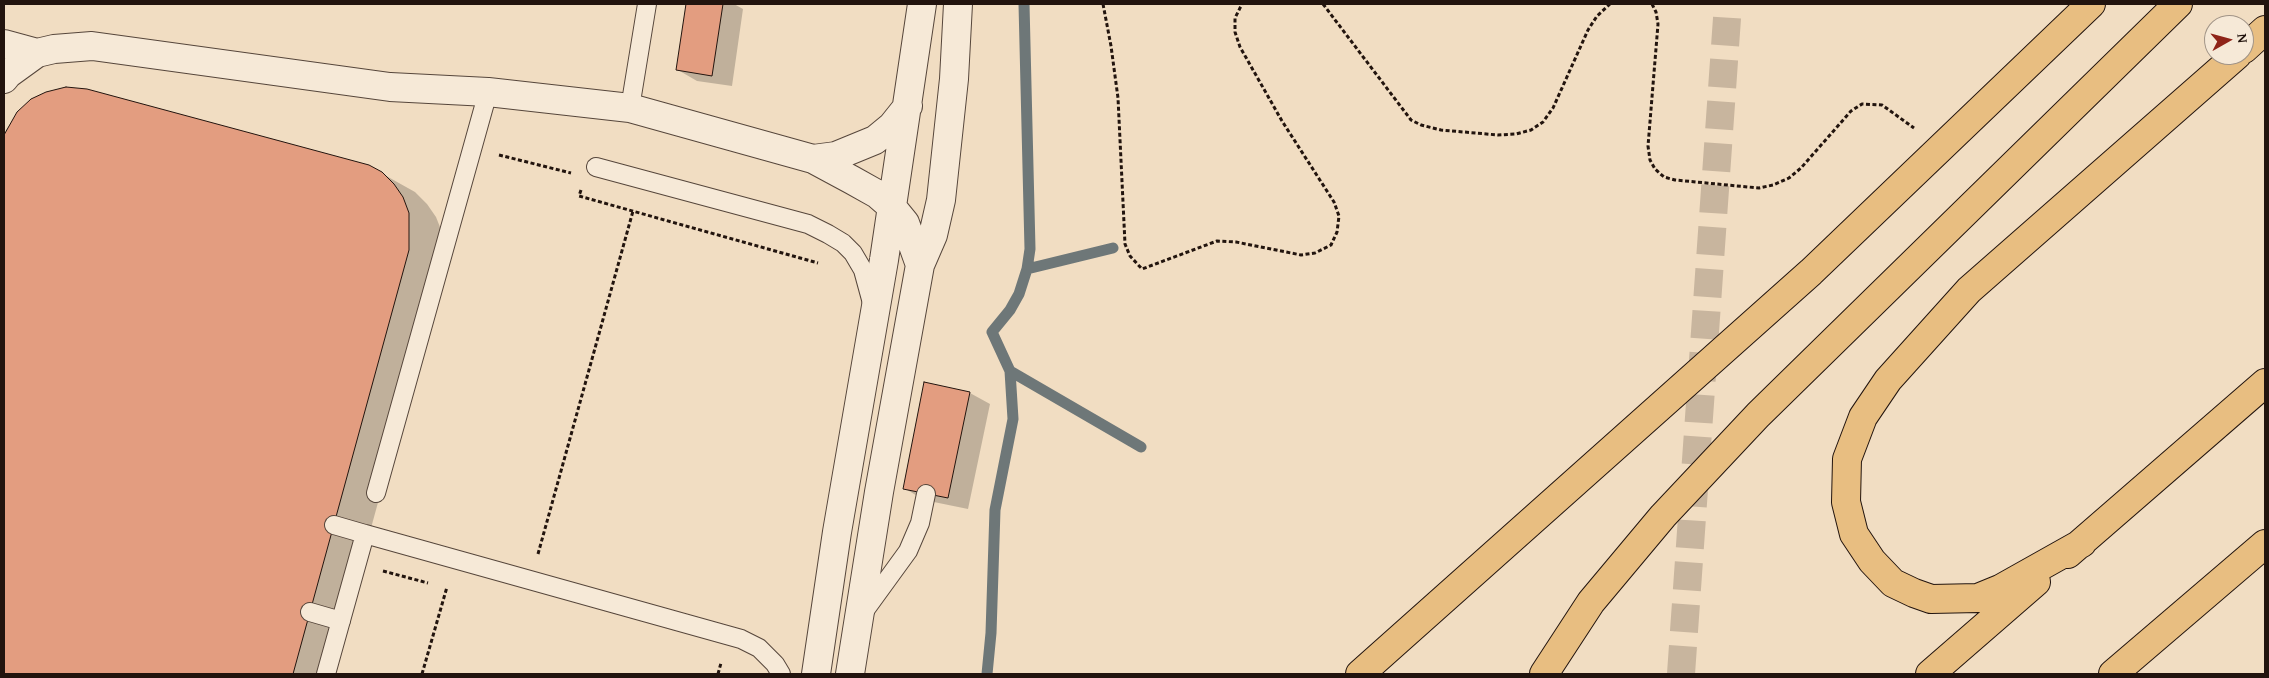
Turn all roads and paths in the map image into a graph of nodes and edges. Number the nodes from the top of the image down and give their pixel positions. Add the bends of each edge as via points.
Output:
1 (647, 4) edge
2 (922, 4) edge
3 (958, 4) edge
4 (1103, 4) edge
5 (1242, 4) edge
6 (1323, 4) edge
7 (1610, 4) edge
8 (1652, 4) edge
9 (2091, 4) edge
10 (2178, 4) edge
11 (2265, 30) edge
12 (2254, 40) edge
13 (4, 44) edge
14 (38, 53) junction
15 (2226, 65) edge
16 (4, 79) edge
17 (488, 92) junction
18 (908, 106) junction
19 (630, 108) junction
20 (1917, 130) dead end
21 (812, 159) junction
22 (596, 167) dead end
23 (892, 207) junction
24 (633, 211) dead end
25 (920, 265) junction
26 (875, 316) junction
27 (2265, 383) edge
28 (376, 493) dead end
29 (926, 494) dead end
30 (334, 525) dead end
31 (365, 534) junction
32 (2082, 543) junction
33 (2265, 544) edge
34 (538, 554) dead end
35 (455, 559) junction
36 (310, 612) dead end
37 (341, 621) junction
38 (857, 622) junction
39 (326, 674) edge
40 (422, 674) edge
41 (781, 674) edge
42 (816, 674) edge
43 (850, 674) edge
44 (1360, 674) edge
45 (1544, 674) edge
46 (1930, 674) edge
47 (2113, 674) edge

1 - 19 lane
2 - 18 street
3 - 25 street via 941,200 933,235
4 - 5 path via 1118,98 1125,244 1130,256 1142,269 1216,241 1301,255 1315,253 1331,245 1337,232 1339,216 1334,202 1282,122 1240,47 1235,18
6 - 7 path via 1411,120 1421,126 1441,130 1498,136 1531,130 1543,122 1553,108 1588,30
8 - 20 path via 1658,24 1648,146 1655,170 1664,177 1759,188 1773,186 1801,168 1851,111 1862,104 1882,104
9 - 44 main road via 1811,272
10 - 45 main road via 1751,423 1663,516 1591,602
11 - 12 main road
13 - 14 street
14 - 16 street
14 - 17 street via 54,48 92,46 390,87
15 - 32 main road via 1969,290 1888,380 1863,417 1847,458 1846,502 1854,534 1872,562 1893,583 1914,593 1931,599 1978,598
17 - 19 street
17 - 28 lane
18 - 21 street via 875,140 836,156
18 - 23 street
19 - 21 street
21 - 23 street via 877,194
22 - 26 lane via 808,224 828,234 853,253 863,270
23 - 25 street via 906,223
23 - 26 street
24 - 34 path
25 - 38 street
26 - 42 street
27 - 32 main road
29 - 38 lane via 920,523 908,551
30 - 31 lane
31 - 35 lane
31 - 37 lane
32 - 46 main road
33 - 47 main road
35 - 40 path
35 - 41 lane via 741,639 767,656
36 - 37 lane
37 - 39 lane
38 - 43 street

